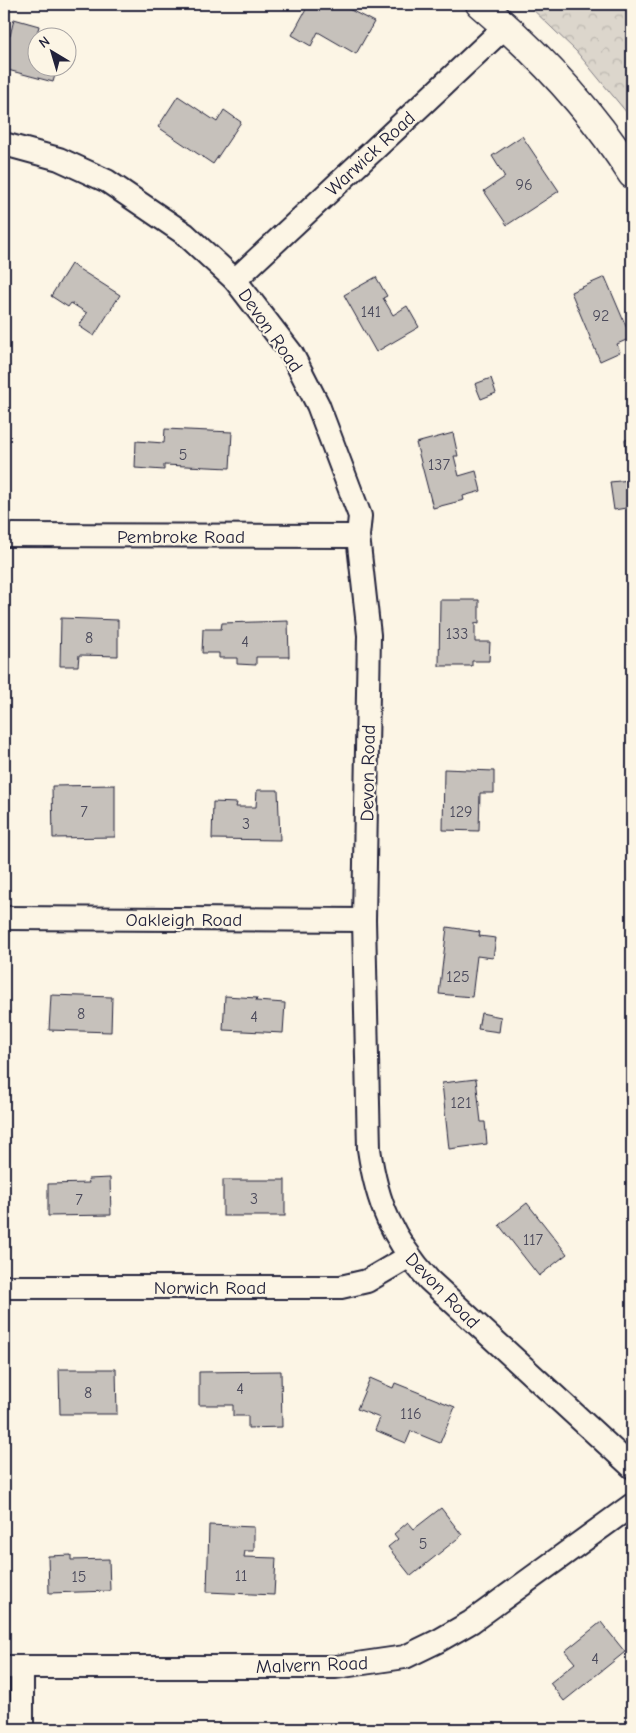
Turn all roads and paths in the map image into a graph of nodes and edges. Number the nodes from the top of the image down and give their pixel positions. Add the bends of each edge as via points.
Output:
1 (480, 4) edge
2 (506, 26) junction
3 (4, 144) edge
4 (632, 174) edge
5 (235, 280) junction
6 (4, 535) edge
7 (358, 536) junction
8 (4, 918) edge
9 (364, 920) junction
10 (408, 1257) junction
11 (4, 1288) edge
12 (632, 1466) edge
13 (632, 1505) edge
14 (13, 1667) edge
15 (22, 1729) edge

1 - 2 street
2 - 4 street via 576,98
2 - 5 street, Warwick Road
3 - 5 street, Devon Road via 59,159 108,181 185,234
5 - 7 street, Devon Road via 292,354 318,405 360,516
6 - 7 street, Pembroke Road
7 - 9 street, Devon Road via 369,635
8 - 9 street, Oakleigh Road
9 - 10 street, Devon Road via 369,1149 373,1179 384,1213
10 - 11 street, Norwich Road via 366,1280 341,1287
10 - 12 street, Devon Road via 454,1306
13 - 14 street, Malvern Road via 471,1622 405,1657 336,1667
14 - 15 street

